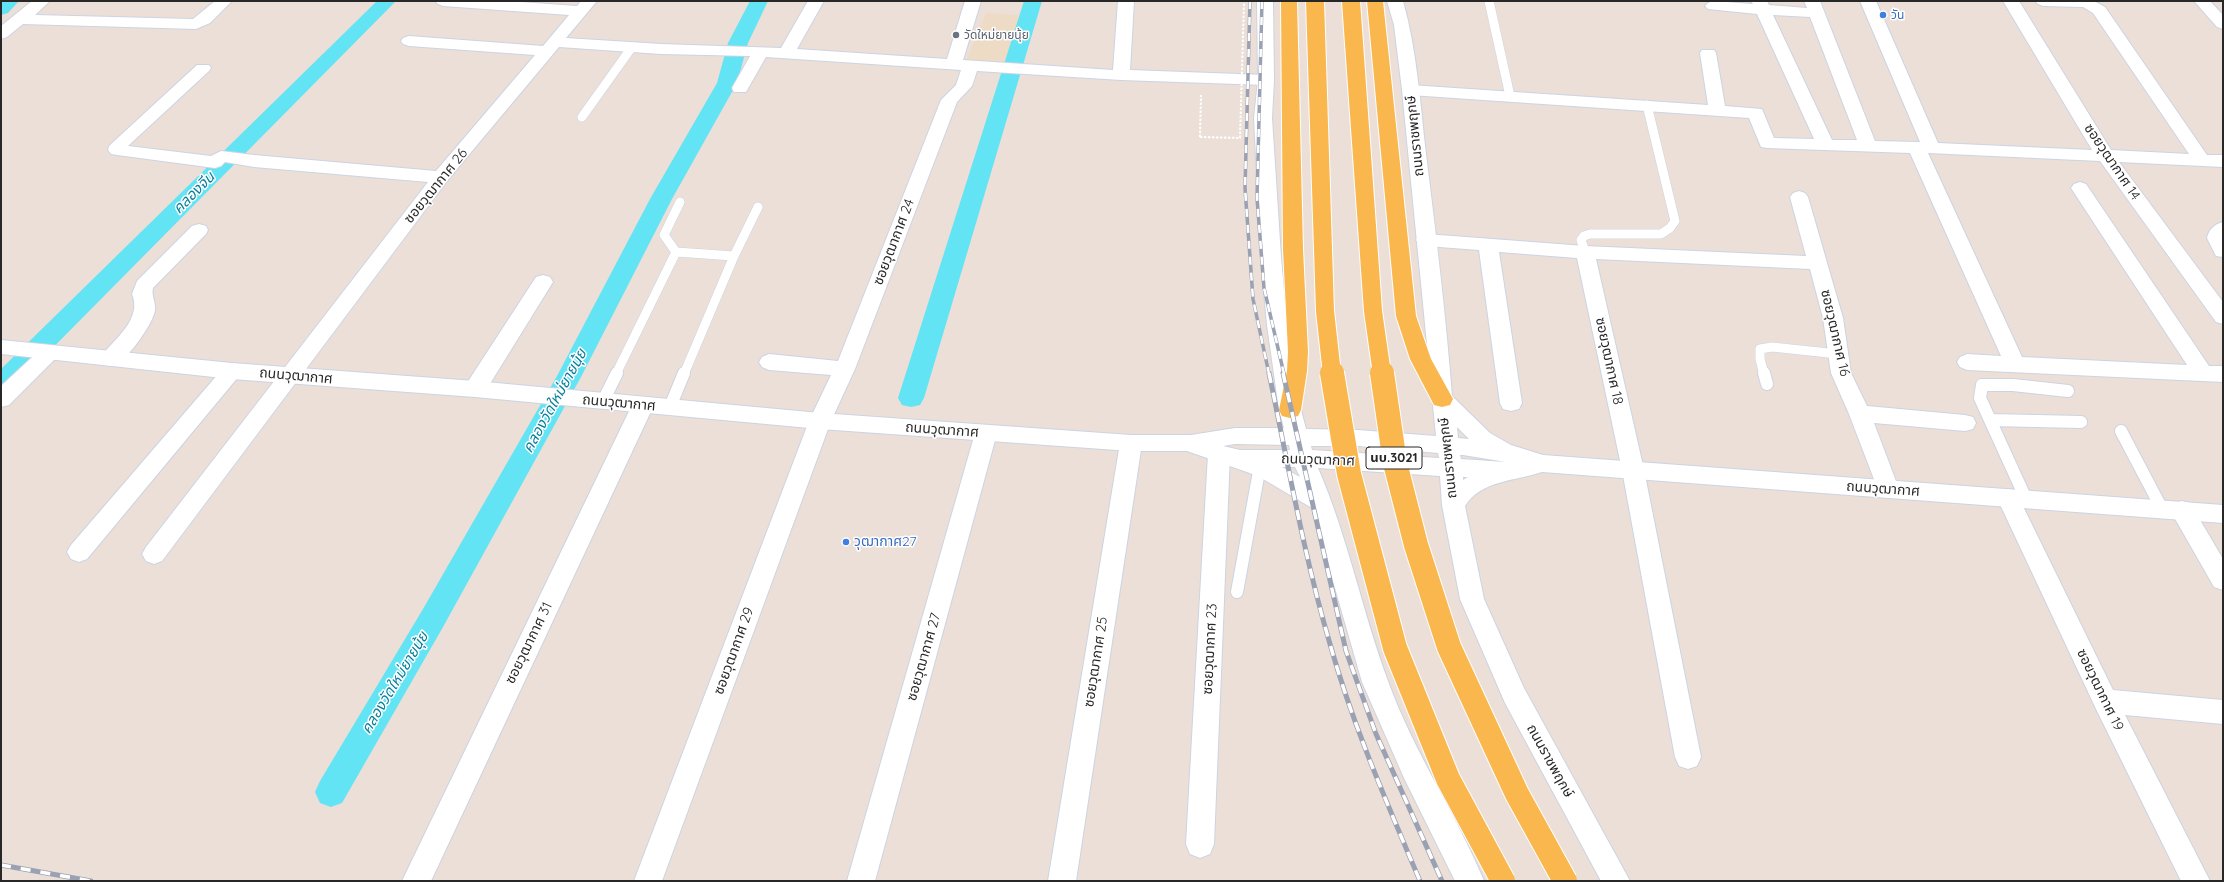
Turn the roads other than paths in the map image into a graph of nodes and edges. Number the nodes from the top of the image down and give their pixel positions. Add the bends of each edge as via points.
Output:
1 (42, 1) edge
2 (224, 1) edge
3 (443, 1) edge
4 (816, 1) edge
5 (973, 1) edge
6 (1126, 1) edge
7 (1266, 1) edge
8 (1289, 1) edge
9 (1315, 1) edge
10 (1351, 1) edge
11 (1375, 1) edge
12 (1395, 1) edge
13 (1489, 1) edge
14 (1868, 1) edge
15 (2011, 1) edge
16 (2043, 1) edge
17 (2202, 1) edge
18 (1761, 5) edge
19 (585, 6) edge
20 (1713, 6) dead end
21 (1814, 7) edge
22 (21, 19) junction
23 (2223, 24) edge
24 (1, 34) edge
25 (409, 41) dead end
26 (552, 47) junction
27 (632, 47) junction
28 (753, 52) junction
29 (1708, 53) dead end
30 (786, 54) junction
31 (962, 65) junction
32 (203, 68) dead end
33 (1120, 75) junction
34 (1266, 80) junction
35 (740, 88) dead end
36 (1410, 90) junction
37 (1510, 96) junction
38 (1647, 105) junction
39 (1717, 110) junction
40 (582, 117) dead end
41 (1826, 145) junction
42 (1868, 146) junction
43 (1923, 147) junction
44 (2105, 156) junction
45 (2202, 160) junction
46 (2223, 161) edge
47 (441, 177) junction
48 (2080, 188) dead end
49 (1799, 197) dead end
50 (680, 202) dead end
51 (758, 207) dead end
52 (2223, 228) edge
53 (199, 230) dead end
54 (1426, 240) junction
55 (1488, 245) junction
56 (2223, 251) edge
57 (676, 252) junction
58 (1585, 252) junction
59 (734, 256) junction
60 (1818, 263) junction
61 (543, 282) dead end
62 (2223, 317) edge
63 (1, 347) edge
64 (41, 352) junction
65 (1838, 354) junction
66 (110, 359) junction
67 (769, 362) dead end
68 (1967, 362) dead end
69 (2015, 364) junction
70 (845, 369) junction
71 (232, 371) junction
72 (2203, 373) junction
73 (2223, 374) edge
74 (288, 376) junction
75 (1767, 384) dead end
76 (475, 390) junction
77 (2068, 391) dead end
78 (1, 399) edge
79 (1442, 399) junction
80 (603, 401) junction
81 (1511, 403) dead end
82 (643, 405) junction
83 (670, 407) junction
84 (1290, 410) junction
85 (1860, 414) junction
86 (1990, 420) junction
87 (820, 421) junction
88 (2081, 422) dead end
89 (1965, 424) dead end
90 (2121, 431) dead end
91 (986, 433) junction
92 (1235, 436) junction
93 (1131, 443) junction
94 (1190, 443) junction
95 (1449, 446) junction
96 (1301, 447) junction
97 (1240, 460) junction
98 (1508, 462) junction
99 (1451, 468) junction
100 (1633, 470) junction
101 (1888, 489) junction
102 (2017, 498) junction
103 (1322, 502) junction
104 (1453, 505) junction
105 (2172, 510) junction
106 (2223, 514) edge
107 (79, 552) dead end
108 (154, 554) dead end
109 (2223, 580) edge
110 (1237, 592) dead end
111 (2105, 701) junction
112 (2223, 712) edge
113 (1688, 757) dead end
114 (1200, 844) dead end
115 (416, 881) edge
116 (648, 881) edge
117 (861, 881) edge
118 (1062, 881) edge
119 (1470, 881) edge
120 (1503, 881) edge
121 (1565, 881) edge
122 (1616, 881) edge
123 (2196, 881) edge

1 - 22 street
2 - 22 street via 196,24
3 - 19 street
4 - 30 street
5 - 31 street, ซอยวุฒากาศ 24
6 - 33 street
7 - 34 street
8 - 84 main road via 1298,352
9 - 120 main road, นบ.3021, bridge via 1325,311 1334,389 1349,474 1395,648 1448,779
10 - 121 main road, นบ.3021, bridge via 1372,311 1395,463 1416,545 1449,647 1517,794
11 - 79 main road via 1406,316 1414,348
12 - 36 street, ถนนราชพฤกษ์ via 1402,25
13 - 37 lane
14 - 43 street
15 - 44 street, ซอยวุฒากาศ 14
16 - 45 street via 2086,3 2099,10
17 - 23 street
18 - 20 street
18 - 21 street
18 - 41 street
19 - 26 street, ซอยวุฒากาศ 26
21 - 42 street
22 - 24 street
25 - 26 street
26 - 27 street
26 - 47 street, ซอยวุฒากาศ 26
27 - 28 street
27 - 40 lane
28 - 30 street
28 - 35 street
29 - 39 street
30 - 31 street
31 - 33 street
31 - 70 street, ซอยวุฒากาศ 24 via 965,85 962,91 949,100
32 - 47 street via 116,148 119,151 215,162 221,156
33 - 34 street
34 - 84 street via 1263,118 1272,272
36 - 37 street
36 - 54 street, ถนนราชพฤกษ์
37 - 38 street
38 - 39 street
38 - 58 lane via 1675,221 1661,234 1584,236 1581,240
39 - 41 street via 1756,113 1767,143
41 - 42 street
42 - 43 street
43 - 44 street
43 - 69 street
44 - 45 street
44 - 62 street, ซอยวุฒากาศ 14
45 - 46 street
47 - 74 street, ซอยวุฒากาศ 26
48 - 72 street
49 - 60 street, ซอยวุฒากาศ 16
50 - 57 lane via 664,235
51 - 59 lane
52 - 56 street via 2216,238
53 - 66 street via 144,286 142,294 146,310 138,326
54 - 55 street
54 - 79 street, ถนนราชพฤกษ์
55 - 58 street
55 - 81 street
57 - 59 lane
57 - 80 lane
58 - 60 street
58 - 100 street, ซอยวุฒากาศ 18
59 - 83 lane
60 - 65 street, ซอยวุฒากาศ 16 via 1833,318
61 - 76 street
63 - 64 street, ถนนวุฒากาศ
64 - 66 street, ถนนวุฒากาศ
64 - 78 street
65 - 75 lane via 1772,347 1760,349 1760,360
65 - 85 street, ซอยวุฒากาศ 16 via 1841,373
66 - 71 street, ถนนวุฒากาศ
67 - 70 street
68 - 69 street
69 - 72 street
70 - 87 street, ซอยวุฒากาศ 24
71 - 74 street, ถนนวุฒากาศ
71 - 107 street
72 - 73 street
74 - 76 street, ถนนวุฒากาศ
74 - 108 street, ซอยวุฒากาศ 26
76 - 80 street, ถนนวุฒากาศ
77 - 86 lane via 2013,385 1982,385 1980,398
79 - 95 street, ถนนราชพฤกษ์
79 - 98 street
80 - 82 street, ถนนวุฒากาศ
82 - 83 street, ถนนวุฒากาศ
82 - 115 street, ซอยวุฒากาศ 31
83 - 87 street, ถนนวุฒากาศ
84 - 92 street via 1266,426
84 - 96 street
85 - 89 street
85 - 101 street, ซอยวุฒากาศ 16
86 - 88 lane
86 - 102 lane
87 - 91 street, ถนนวุฒากาศ
87 - 116 street, ซอยวุฒากาศ 29
90 - 105 lane
91 - 93 street, ถนนวุฒากาศ
91 - 117 street, ซอยวุฒากาศ 27
92 - 94 street, ถนนวุฒากาศ
92 - 96 street, ถนนวุฒากาศ
93 - 94 street, ถนนวุฒากาศ
93 - 118 street, ซอยวุฒากาศ 25
94 - 97 street, ถนนวุฒากาศ
95 - 96 street, ถนนวุฒากาศ via 1358,438
95 - 98 street, ถนนวุฒากาศ
95 - 99 street, ถนนราชพฤกษ์
96 - 97 street, ถนนวุฒากาศ
96 - 99 street, ถนนวุฒากาศ
96 - 103 street
97 - 103 street via 1301,487
97 - 110 lane
97 - 114 street, ซอยวุฒากาศ 23
98 - 99 street, ถนนวุฒากาศ
98 - 100 street, ถนนวุฒากาศ
98 - 104 street via 1463,490
99 - 104 street, ถนนราชพฤกษ์
100 - 101 street, ถนนวุฒากาศ
100 - 113 street, ซอยวุฒากาศ 18
101 - 102 street, ถนนวุฒากาศ
102 - 105 street, ถนนวุฒากาศ
102 - 111 street, ซอยวุฒากาศ 19
103 - 119 street via 1376,682 1413,769
104 - 122 street, ถนนราชพฤกษ์ via 1472,599 1514,695
105 - 106 street, ถนนวุฒากาศ
105 - 109 street
111 - 112 street
111 - 123 street, ซอยวุฒากาศ 19

